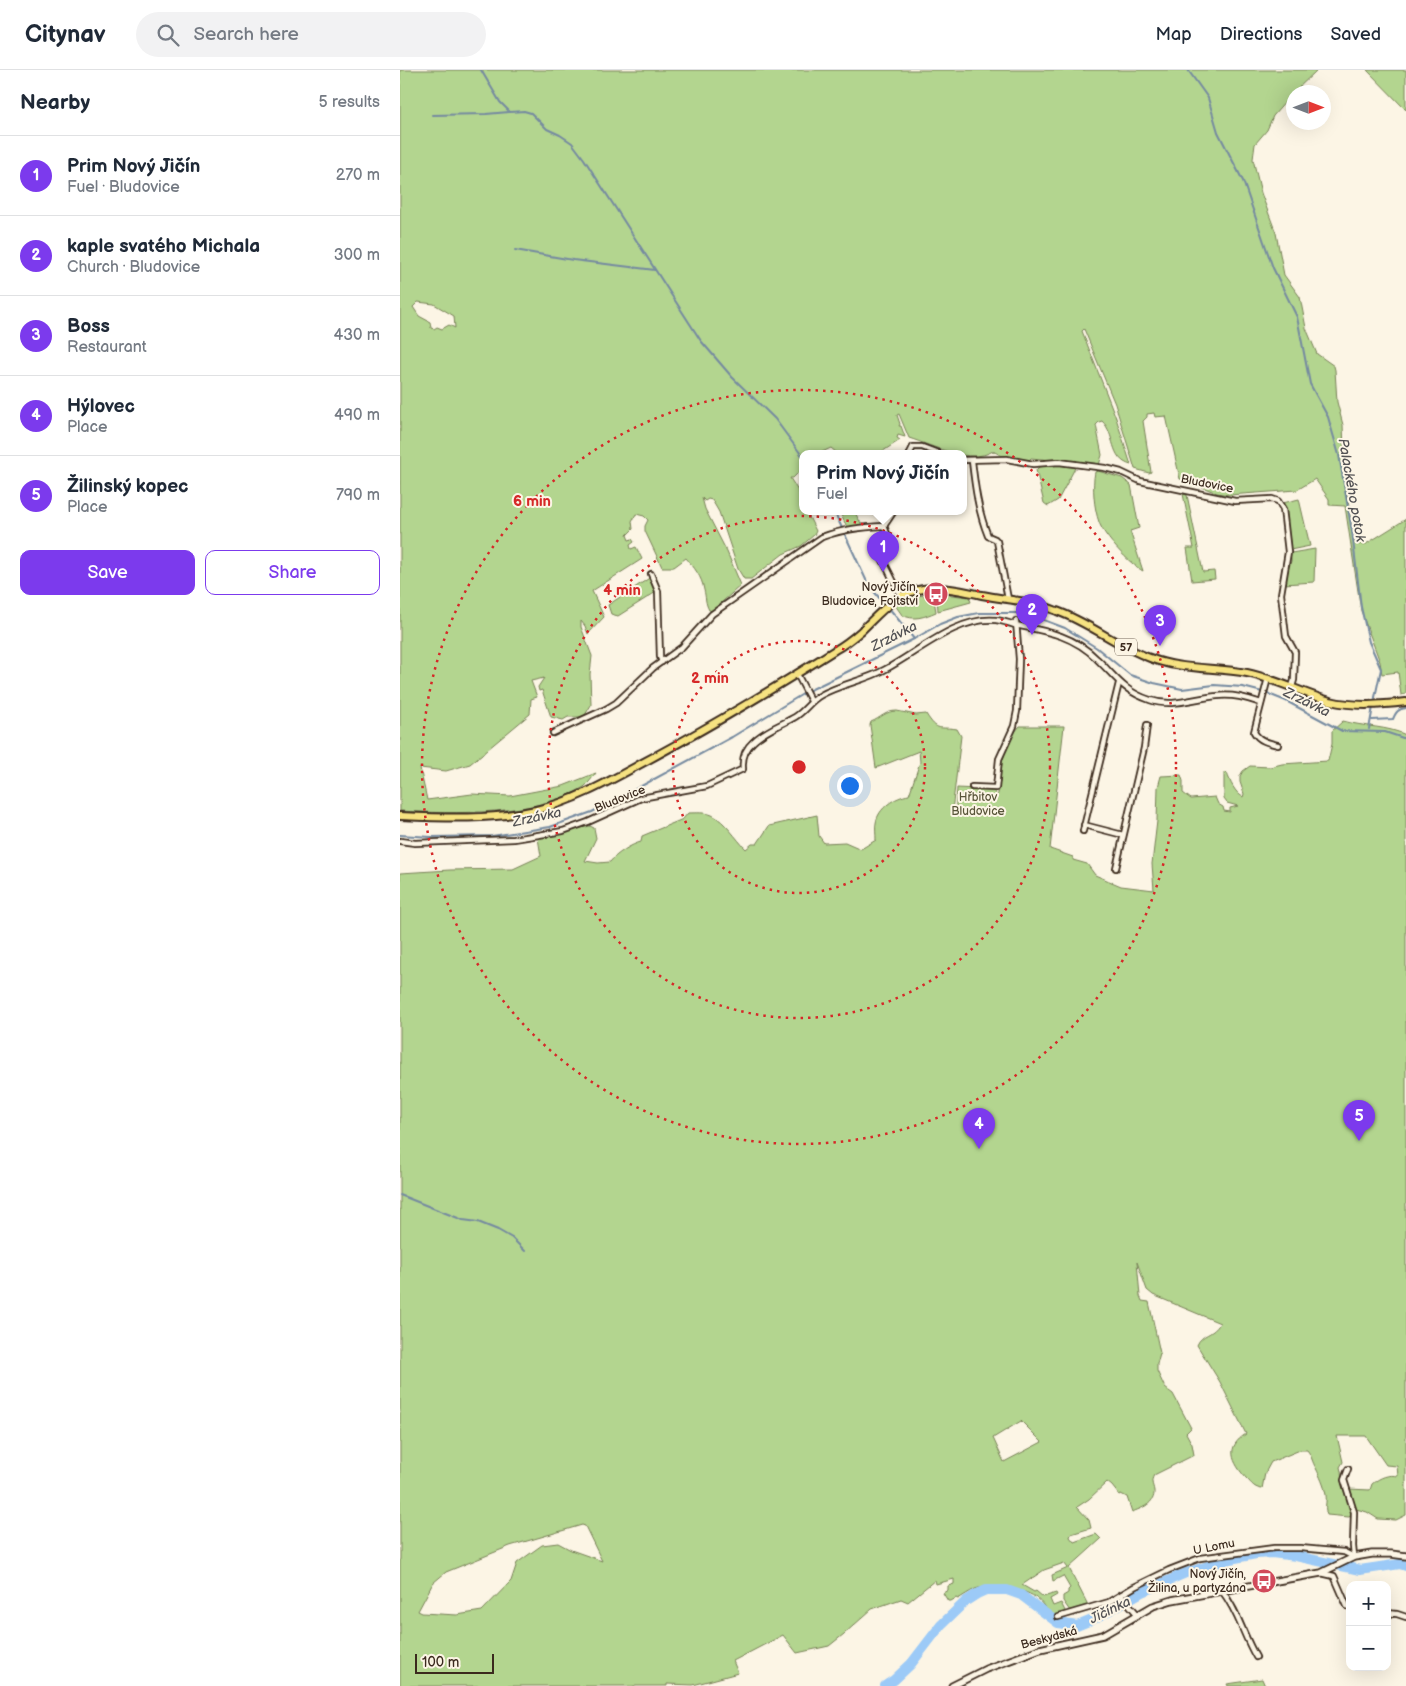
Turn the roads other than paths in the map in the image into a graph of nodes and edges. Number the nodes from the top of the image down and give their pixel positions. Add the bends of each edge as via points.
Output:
1 (912, 450) edge
2 (930, 450) edge
3 (967, 460) edge
4 (972, 461) junction
5 (891, 515) edge
6 (884, 526) junction
7 (651, 574) dead end
8 (901, 596) junction
9 (1008, 600) junction
10 (1016, 623) junction
11 (662, 662) junction
12 (796, 674) junction
13 (1268, 678) junction
14 (1119, 683) junction
15 (1292, 687) junction
16 (810, 700) junction
17 (1262, 701) junction
18 (1406, 702) edge
19 (1148, 725) dead end
20 (553, 733) dead end
21 (1278, 746) dead end
22 (972, 787) dead end
23 (400, 816) edge
24 (1084, 825) junction
25 (1083, 831) dead end
26 (1123, 835) junction
27 (400, 842) edge
28 (1116, 868) dead end
29 (1348, 1469) dead end
30 (1406, 1556) edge
31 (1352, 1558) junction
32 (1323, 1572) junction
33 (1222, 1591) junction
34 (1121, 1595) junction
35 (1346, 1604) edge
36 (1391, 1614) edge
37 (1138, 1615) junction
38 (1058, 1617) dead end
39 (1406, 1617) edge
40 (1256, 1657) dead end
41 (952, 1686) edge

1 - 2 street via 922,447
3 - 4 street, Bludovice
4 - 9 street via 980,514 988,536 997,541
4 - 15 street, Bludovice via 1059,462 1105,468 1140,481 1235,501 1278,501 1283,509 1288,552 1280,594 1286,636 1295,652
5 - 6 street
6 - 8 street via 888,536 882,556
6 - 11 street via 864,526 822,538 712,614 682,647
7 - 11 street via 658,591
8 - 9 main road, 57 via 936,588
8 - 12 main road, 57 via 851,639
9 - 13 main road, 57 via 1057,610 1153,660
10 - 14 street, Bludovice via 1053,632 1083,647
10 - 16 street, Bludovice via 996,620 960,627 883,671
10 - 22 street via 1019,659 1014,726 999,759 996,788
11 - 20 street via 606,709
12 - 16 street
12 - 23 main road, 57 via 660,753 557,804 491,816
13 - 15 main road, 57
13 - 17 street
14 - 17 street, Bludovice via 1151,701 1164,703 1227,695
14 - 24 street
15 - 18 main road, 57 via 1336,702 1373,705
16 - 27 street, Bludovice via 806,708 753,742 745,753 743,769 707,786 641,798 563,831 514,839
17 - 21 street via 1254,733 1265,742
19 - 26 street
24 - 25 street
24 - 26 street
26 - 28 street
29 - 31 street via 1344,1480 1354,1512
30 - 31 street via 1372,1554
31 - 32 street, Beskydská
31 - 34 street, U Lomu via 1344,1552 1274,1548 1200,1558
32 - 33 street, Beskydská
32 - 35 street via 1334,1576
33 - 37 street, Beskydská via 1172,1600
33 - 40 street via 1235,1610
34 - 37 street
34 - 38 street, U Lomu via 1109,1602
36 - 39 street
37 - 41 street, Beskydská via 1104,1635 1040,1649

